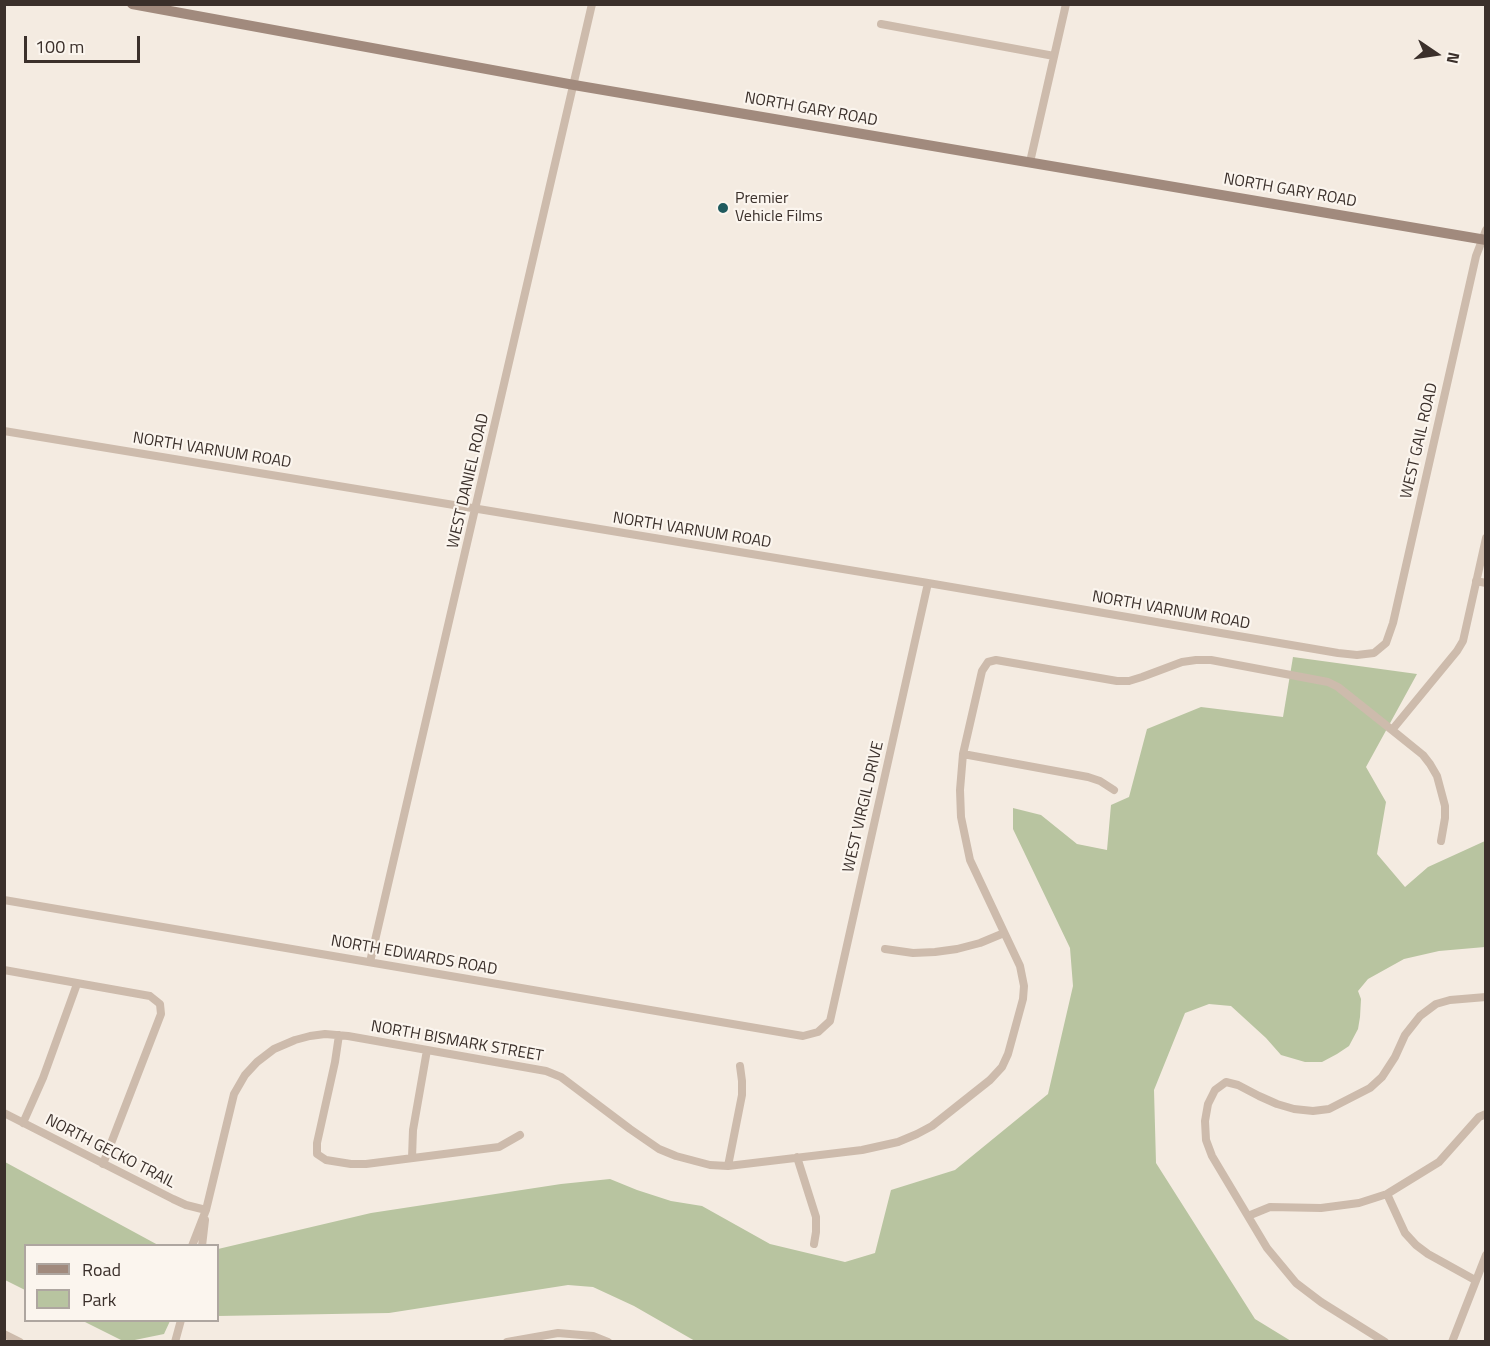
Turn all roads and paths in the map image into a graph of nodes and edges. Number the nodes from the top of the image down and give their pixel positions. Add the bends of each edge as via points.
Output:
1 (132, 4) edge
2 (592, 4) edge
3 (1066, 4) edge
4 (881, 24) dead end
5 (1054, 56) junction
6 (574, 85) junction
7 (1030, 162) junction
8 (1484, 237) edge
9 (4, 430) edge
10 (476, 508) junction
11 (1485, 538) edge
12 (1476, 581) junction
13 (928, 583) junction
14 (1485, 584) edge
15 (1374, 653) joint
16 (1392, 730) junction
17 (963, 754) junction
18 (1114, 790) dead end
19 (1441, 841) dead end
20 (4, 900) edge
21 (1004, 933) junction
22 (885, 949) dead end
23 (370, 962) junction
24 (4, 970) edge
25 (77, 984) junction
26 (1485, 997) edge
27 (818, 1032) joint
28 (339, 1035) junction
29 (427, 1050) junction
30 (740, 1066) dead end
31 (4, 1113) edge
32 (1485, 1114) edge
33 (23, 1123) junction
34 (520, 1136) dead end
35 (797, 1157) junction
36 (412, 1158) junction
37 (103, 1164) junction
38 (728, 1166) junction
39 (1387, 1194) junction
40 (206, 1210) junction
41 (1248, 1216) junction
42 (192, 1244) edge
43 (202, 1244) edge
44 (814, 1244) dead end
45 (1485, 1255) edge
46 (1475, 1280) junction
47 (180, 1322) edge
48 (4, 1334) edge
49 (576, 1338) edge
50 (20, 1341) edge
51 (175, 1341) edge
52 (507, 1341) edge
53 (608, 1341) edge
54 (1385, 1341) edge
55 (1452, 1341) edge

1 - 6 street, NORTH GARY ROAD
2 - 6 street, WEST DANIEL ROAD
3 - 5 street
4 - 5 street
5 - 7 street
6 - 7 street, NORTH GARY ROAD
6 - 10 street, WEST DANIEL ROAD
7 - 8 street, NORTH GARY ROAD
8 - 15 street, WEST GAIL ROAD via 1473,268 1393,623 1386,643
9 - 10 street, NORTH VARNUM ROAD
10 - 13 street, NORTH VARNUM ROAD
10 - 23 street, WEST DANIEL ROAD
11 - 12 street
12 - 14 street
12 - 16 street via 1463,641
13 - 15 street, NORTH VARNUM ROAD via 1338,653
13 - 27 street, WEST VIRGIL DRIVE via 830,1021
16 - 17 street, NORTH BISMARK STREET via 1328,682 1211,660 1182,662 1129,681 996,660 982,671
16 - 19 street via 1423,755 1437,776 1445,806
17 - 18 street via 1088,777
17 - 21 street, NORTH BISMARK STREET via 960,790 964,836 970,860
20 - 23 street, NORTH EDWARDS ROAD
21 - 22 street via 957,950 913,953
21 - 35 street, NORTH BISMARK STREET via 1020,966 1023,999 1008,1054 990,1080 932,1126 898,1142
23 - 27 street, NORTH EDWARDS ROAD via 803,1036
24 - 25 street
25 - 33 street
25 - 37 street via 150,996 160,1004 161,1014
26 - 41 street via 1436,1004 1419,1016 1382,1077 1370,1088 1329,1109 1294,1109 1226,1082 1215,1090 1208,1104 1206,1140
28 - 29 street, NORTH BISMARK STREET
28 - 36 street via 317,1154 326,1160 351,1164
28 - 40 street, NORTH BISMARK STREET via 295,1040 274,1049 245,1075 234,1094
29 - 36 street
29 - 38 street, NORTH BISMARK STREET via 546,1071 572,1084 659,1149 695,1162
30 - 38 street via 742,1095
31 - 33 street, NORTH GECKO TRAIL
32 - 39 street via 1439,1162
33 - 37 street, NORTH GECKO TRAIL
34 - 36 street via 499,1147
35 - 38 street, NORTH BISMARK STREET
35 - 44 street via 816,1217
37 - 40 street, NORTH GECKO TRAIL via 186,1205
39 - 41 street via 1321,1208 1270,1207
39 - 46 street via 1405,1233 1416,1245
40 - 42 street
40 - 43 street
41 - 54 street via 1267,1248 1296,1282
45 - 46 street
46 - 55 street
47 - 51 street
48 - 50 street
49 - 52 street via 558,1333
49 - 53 street via 593,1336

